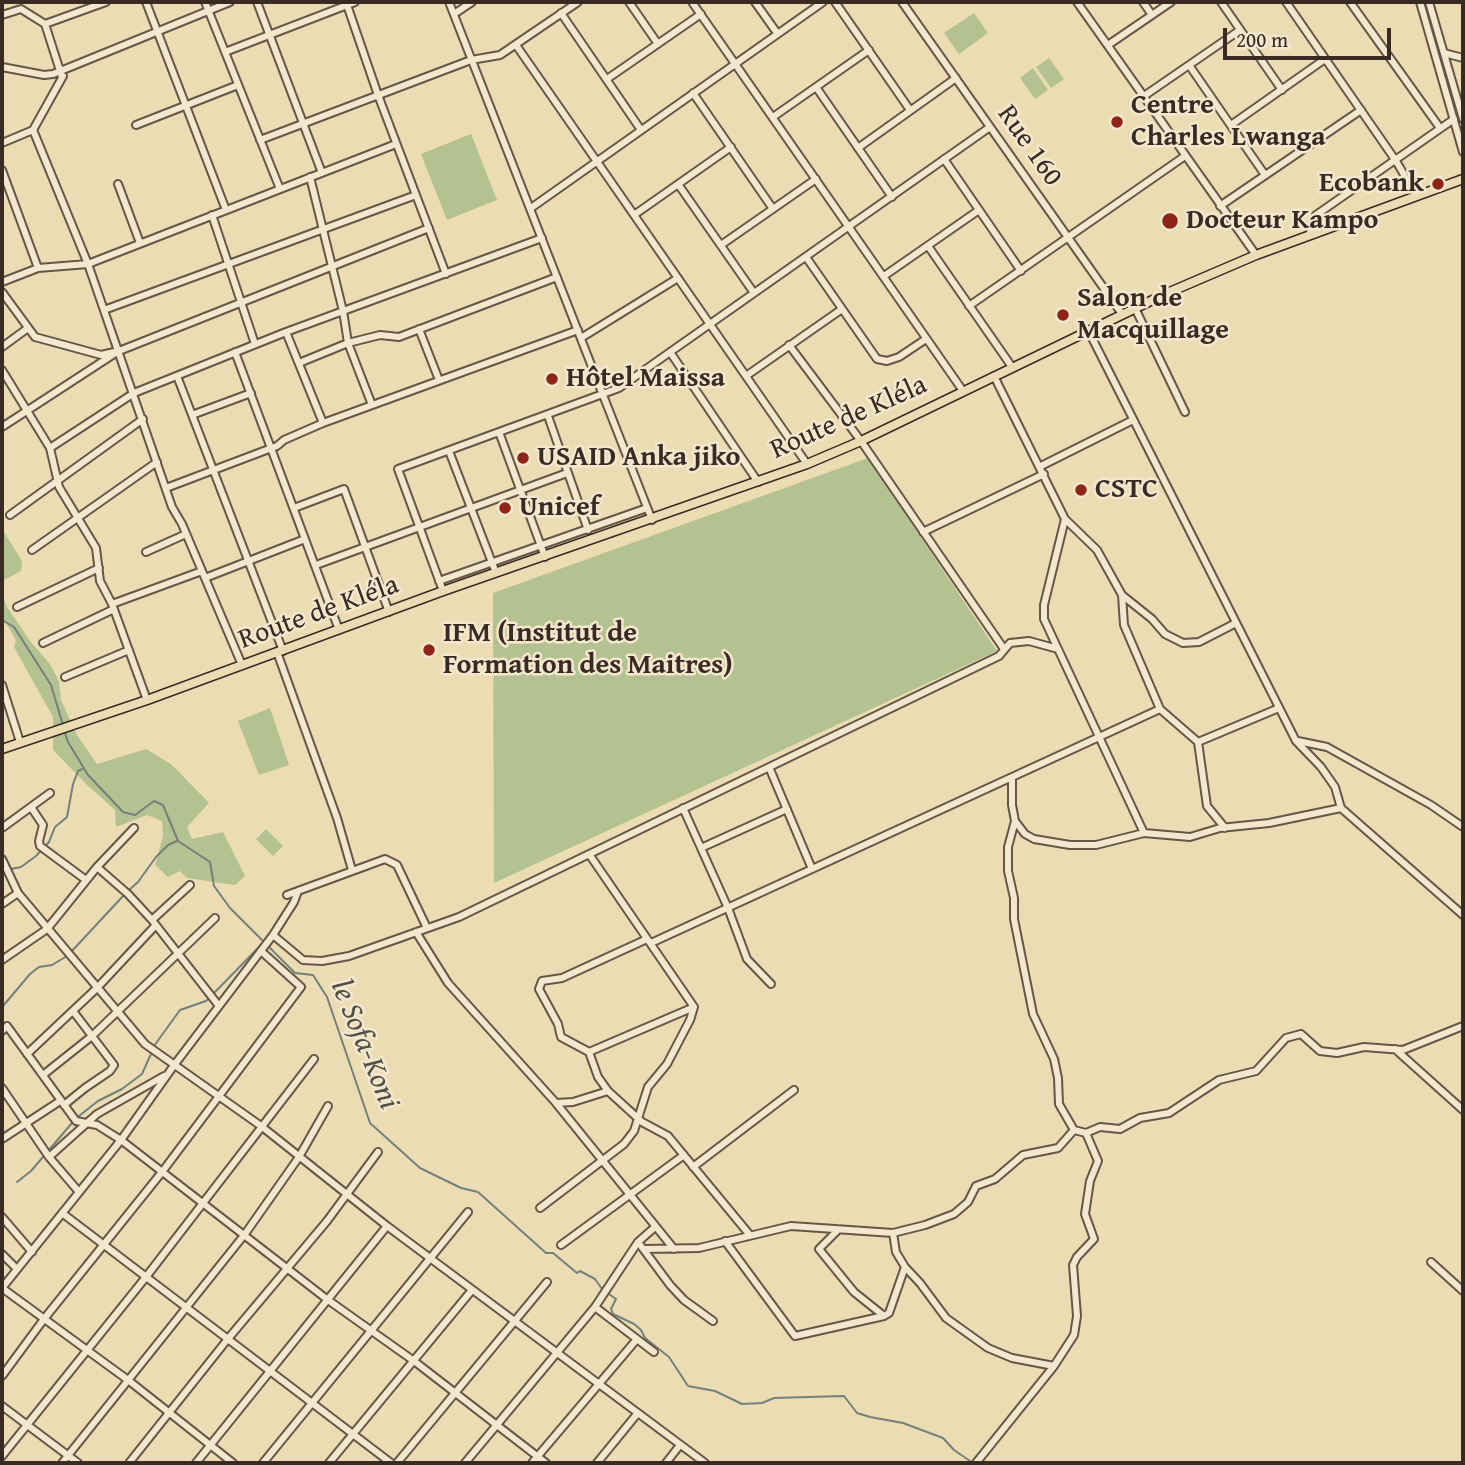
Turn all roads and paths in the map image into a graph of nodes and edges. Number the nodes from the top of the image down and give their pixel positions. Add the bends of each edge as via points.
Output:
1 (146, 2) edge
2 (205, 2) edge
3 (230, 2) edge
4 (257, 2) edge
5 (355, 2) edge
6 (449, 2) edge
7 (472, 2) edge
8 (578, 2) edge
9 (629, 2) edge
10 (692, 2) edge
11 (755, 2) edge
12 (823, 2) edge
13 (835, 2) edge
14 (902, 2) edge
15 (1077, 2) edge
16 (1143, 2) edge
17 (1171, 2) edge
18 (1221, 2) edge
19 (1286, 2) edge
20 (1350, 2) edge
21 (1420, 2) edge
22 (1429, 2) edge
23 (102, 3) edge
24 (346, 3) edge
25 (208, 11) junction
26 (561, 13) junction
27 (454, 14) junction
28 (701, 14) junction
29 (2, 15) edge
30 (1152, 15) junction
31 (45, 24) junction
32 (1240, 30) junction
33 (158, 32) junction
34 (777, 33) junction
35 (270, 35) junction
36 (658, 44) junction
37 (516, 45) junction
38 (1108, 45) junction
39 (869, 50) junction
40 (225, 52) junction
41 (1444, 53) junction
42 (1463, 58) edge
43 (1325, 59) junction
44 (471, 60) junction
45 (735, 64) junction
46 (1189, 65) junction
47 (2, 67) edge
48 (63, 73) junction
49 (956, 78) junction
50 (607, 79) junction
51 (238, 85) junction
52 (816, 87) junction
53 (1282, 90) junction
54 (693, 93) junction
55 (378, 95) junction
56 (1144, 96) junction
57 (186, 105) junction
58 (910, 110) junction
59 (1361, 110) junction
60 (773, 117) junction
61 (1454, 119) junction
62 (1463, 119) edge
63 (303, 123) junction
64 (136, 125) dead end
65 (1231, 125) junction
66 (990, 127) junction
67 (1440, 128) junction
68 (33, 130) junction
69 (641, 130) junction
70 (260, 140) junction
71 (2, 143) edge
72 (396, 144) junction
73 (730, 147) junction
74 (858, 148) junction
75 (1463, 152) edge
76 (1185, 156) junction
77 (944, 159) junction
78 (1396, 161) junction
79 (597, 162) junction
80 (2, 170) edge
81 (322, 173) junction
82 (1265, 175) junction
83 (310, 177) junction
84 (1463, 178) edge
85 (816, 179) junction
86 (118, 184) dead end
87 (678, 184) junction
88 (280, 189) junction
89 (10, 194) junction
90 (416, 195) junction
91 (1416, 195) junction
92 (2, 197) edge
93 (892, 197) junction
94 (1220, 206) junction
95 (531, 208) junction
96 (773, 209) junction
97 (226, 210) junction
98 (979, 210) junction
99 (212, 215) junction
100 (634, 215) junction
101 (849, 227) junction
102 (429, 228) junction
103 (323, 229) junction
104 (1309, 235) junction
105 (542, 238) junction
106 (1069, 239) junction
107 (141, 243) junction
108 (721, 245) junction
109 (928, 246) junction
110 (1256, 255) junction
111 (806, 257) junction
112 (88, 264) junction
113 (229, 264) junction
114 (332, 266) junction
115 (38, 268) junction
116 (1021, 271) junction
117 (446, 274) junction
118 (884, 276) junction
119 (556, 277) junction
120 (678, 278) junction
121 (2, 282) edge
122 (2, 292) edge
123 (754, 293) junction
124 (241, 302) junction
125 (969, 306) junction
126 (1135, 308) junction
127 (842, 309) junction
128 (104, 310) junction
129 (343, 311) junction
130 (1122, 314) junction
131 (709, 324) junction
132 (28, 328) junction
133 (419, 329) junction
134 (578, 330) junction
135 (1088, 330) junction
136 (286, 332) junction
137 (581, 338) junction
138 (926, 339) junction
139 (348, 343) junction
140 (255, 344) junction
141 (789, 345) junction
142 (2, 346) edge
143 (119, 351) junction
144 (235, 352) junction
145 (670, 352) junction
146 (299, 363) junction
147 (1012, 367) junction
148 (2, 370) edge
149 (177, 376) junction
150 (746, 376) junction
151 (995, 376) junction
152 (439, 380) junction
153 (963, 391) junction
154 (134, 393) junction
155 (251, 393) junction
156 (604, 394) junction
157 (372, 405) junction
158 (26, 411) junction
159 (1185, 412) dead end
160 (192, 415) junction
161 (548, 416) junction
162 (143, 419) junction
163 (1133, 420) junction
164 (323, 423) junction
165 (2, 427) edge
166 (499, 432) junction
167 (861, 441) junction
168 (50, 448) junction
169 (272, 448) junction
170 (449, 451) junction
171 (157, 462) junction
172 (807, 464) junction
173 (1041, 466) junction
174 (213, 470) junction
175 (567, 472) junction
176 (1044, 474) junction
177 (58, 481) junction
178 (758, 482) junction
179 (166, 488) junction
180 (520, 488) junction
181 (470, 507) junction
182 (294, 508) junction
183 (647, 508) junction
184 (10, 515) dead end
185 (78, 518) junction
186 (1065, 519) junction
187 (652, 520) junction
188 (418, 527) junction
189 (588, 530) junction
190 (923, 532) junction
191 (186, 534) junction
192 (305, 539) junction
193 (541, 546) junction
194 (364, 547) junction
195 (32, 550) dead end
196 (146, 552) dead end
197 (545, 557) junction
198 (248, 561) junction
199 (491, 563) junction
200 (316, 565) junction
201 (99, 568) junction
202 (496, 573) junction
203 (203, 574) junction
204 (439, 581) junction
205 (443, 591) junction
206 (1122, 595) junction
207 (17, 607) dead end
208 (113, 607) junction
209 (389, 612) junction
210 (1236, 623) junction
211 (339, 630) junction
212 (43, 643) dead end
213 (1004, 649) junction
214 (1058, 649) junction
215 (129, 650) junction
216 (280, 652) junction
217 (242, 666) junction
218 (65, 677) dead end
219 (2, 684) edge
220 (147, 700) junction
221 (1279, 708) junction
222 (1160, 709) junction
223 (1099, 737) junction
224 (1296, 741) junction
225 (20, 742) junction
226 (1198, 742) junction
227 (2, 749) edge
228 (769, 767) junction
229 (1012, 777) junction
230 (50, 793) dead end
231 (32, 807) junction
232 (683, 808) junction
233 (1341, 808) junction
234 (787, 809) junction
235 (1015, 821) junction
236 (1463, 827) edge
237 (2, 828) edge
238 (134, 828) dead end
239 (1225, 828) junction
240 (1144, 833) junction
241 (701, 848) junction
242 (589, 854) junction
243 (2, 859) edge
244 (97, 867) junction
245 (812, 869) junction
246 (352, 870) junction
247 (86, 880) junction
248 (190, 885) dead end
249 (298, 891) junction
250 (18, 893) junction
251 (287, 895) dead end
252 (2, 904) edge
253 (728, 908) junction
254 (1463, 915) edge
255 (215, 918) dead end
256 (154, 923) junction
257 (427, 928) junction
258 (47, 929) junction
259 (416, 932) junction
260 (274, 935) junction
261 (649, 941) junction
262 (261, 951) junction
263 (178, 952) junction
264 (2, 960) edge
265 (771, 984) dead end
266 (97, 988) junction
267 (219, 1006) junction
268 (694, 1007) junction
269 (73, 1011) junction
270 (117, 1012) junction
271 (4, 1025) edge
272 (1463, 1026) edge
273 (92, 1036) junction
274 (1395, 1049) junction
275 (589, 1052) junction
276 (27, 1054) junction
277 (314, 1059) dead end
278 (175, 1064) junction
279 (43, 1074) junction
280 (167, 1074) junction
281 (2, 1088) edge
282 (794, 1090) dead end
283 (608, 1091) junction
284 (220, 1096) junction
285 (62, 1103) junction
286 (556, 1103) junction
287 (328, 1106) dead end
288 (1463, 1110) edge
289 (638, 1118) junction
290 (26, 1124) junction
291 (86, 1124) junction
292 (261, 1126) junction
293 (1074, 1130) junction
294 (1086, 1133) junction
295 (2, 1139) edge
296 (121, 1140) junction
297 (378, 1152) dead end
298 (47, 1154) junction
299 (684, 1155) junction
300 (299, 1157) junction
301 (602, 1160) junction
302 (693, 1167) junction
303 (162, 1172) junction
304 (79, 1192) junction
305 (348, 1194) junction
306 (629, 1195) junction
307 (202, 1203) junction
308 (540, 1208) dead end
309 (468, 1212) dead end
310 (62, 1213) junction
311 (2, 1217) edge
312 (387, 1226) junction
313 (655, 1227) junction
314 (837, 1231) junction
315 (893, 1233) junction
316 (245, 1234) junction
317 (749, 1234) junction
318 (725, 1241) junction
319 (638, 1242) junction
320 (561, 1245) dead end
321 (104, 1247) junction
322 (645, 1249) junction
323 (674, 1250) junction
324 (32, 1252) junction
325 (2, 1254) edge
326 (430, 1259) junction
327 (1431, 1262) dead end
328 (288, 1267) junction
329 (905, 1267) junction
330 (17, 1269) junction
331 (146, 1278) junction
332 (547, 1282) dead end
333 (2, 1288) edge
334 (472, 1290) junction
335 (1463, 1291) edge
336 (328, 1300) junction
337 (595, 1307) junction
338 (187, 1309) junction
339 (884, 1316) junction
340 (44, 1319) junction
341 (515, 1321) junction
342 (713, 1321) dead end
343 (371, 1331) junction
344 (637, 1339) junction
345 (227, 1340) junction
346 (87, 1351) junction
347 (654, 1352) dead end
348 (558, 1353) junction
349 (414, 1361) junction
350 (1054, 1366) junction
351 (269, 1372) junction
352 (2, 1376) edge
353 (128, 1380) junction
354 (598, 1385) junction
355 (455, 1392) junction
356 (311, 1404) junction
357 (2, 1406) edge
358 (170, 1414) junction
359 (637, 1414) junction
360 (27, 1425) junction
361 (496, 1426) junction
362 (352, 1435) junction
363 (210, 1445) junction
364 (681, 1445) junction
365 (68, 1455) junction
366 (2, 1456) edge
367 (537, 1457) junction
368 (977, 1462) edge
369 (62, 1463) edge
370 (78, 1463) edge
371 (129, 1463) edge
372 (196, 1463) edge
373 (233, 1463) edge
374 (263, 1463) edge
375 (329, 1463) edge
376 (391, 1463) edge
377 (397, 1463) edge
378 (465, 1463) edge
379 (532, 1463) edge
380 (546, 1463) edge
381 (597, 1463) edge
382 (666, 1463) edge
383 (705, 1463) edge

1 - 33 street
2 - 25 street
3 - 25 street
4 - 35 street
5 - 24 street
6 - 27 street
7 - 27 street
8 - 26 street
9 - 36 street
10 - 28 street
11 - 34 street
12 - 34 street
13 - 39 street
14 - 49 street, Rue 160
15 - 38 street
16 - 30 street
17 - 30 street
18 - 32 street
19 - 43 street
20 - 67 street
21 - 61 street
22 - 41 street
23 - 31 street
24 - 35 street
24 - 55 street
25 - 33 street
25 - 40 street
26 - 37 street
26 - 50 street
27 - 44 street
28 - 36 street
28 - 45 street
29 - 31 street via 21,9
30 - 38 street
31 - 48 street
32 - 46 street
32 - 53 street
33 - 48 street
33 - 57 street
34 - 45 street
35 - 40 street
35 - 63 street
36 - 50 street
37 - 44 street via 500,55
37 - 79 street
38 - 56 street
39 - 52 street
39 - 58 street
40 - 51 street
41 - 42 street
41 - 62 street
43 - 53 street
43 - 59 street
44 - 55 street
44 - 95 street
45 - 54 street
45 - 60 street
46 - 56 street
46 - 65 street
47 - 48 street via 44,75
48 - 68 street
49 - 58 street
49 - 66 street, Rue 160
50 - 69 street
51 - 57 street
51 - 70 street
52 - 60 street
52 - 74 street
53 - 65 street
54 - 69 street
54 - 73 street
55 - 63 street
55 - 72 street
56 - 76 street
57 - 64 street
57 - 97 street
58 - 74 street
59 - 78 street
59 - 82 street
60 - 85 street
61 - 67 street
61 - 75 street
63 - 70 street
63 - 81 street
65 - 82 street
66 - 77 street
66 - 106 street, Rue 160
67 - 78 street
68 - 71 street
68 - 112 street
69 - 79 street
70 - 88 street
72 - 81 street
72 - 90 street
73 - 87 street
73 - 96 street
74 - 93 street
76 - 94 street
76 - 106 street
77 - 93 street
77 - 98 street
78 - 91 street
78 - 104 street via 1316,215
79 - 95 street
79 - 100 street
80 - 89 street
81 - 83 street
82 - 94 street
83 - 88 street
83 - 103 street
84 - 91 main road, Route de Kléla
85 - 96 street
85 - 101 street
86 - 107 street
87 - 100 street
87 - 108 street
88 - 97 street
89 - 92 street
89 - 115 street
90 - 102 street
90 - 103 street
91 - 104 main road, Route de Kléla
93 - 101 street
94 - 110 street
95 - 105 street
96 - 108 street
97 - 99 street
98 - 109 street
98 - 116 street
99 - 107 street
99 - 113 street
100 - 120 street
101 - 111 street
101 - 118 street
102 - 114 street
102 - 117 street
103 - 113 street
103 - 114 street
104 - 110 main road, Route de Kléla
105 - 117 street
105 - 119 street
106 - 116 street
106 - 130 street, Rue 160
107 - 112 street
108 - 123 street
109 - 118 street
109 - 125 street
110 - 126 main road, Route de Kléla
111 - 123 street
111 - 127 street
112 - 115 street
112 - 128 street
113 - 124 street
113 - 128 street
114 - 124 street
114 - 129 street
115 - 121 street
116 - 125 street
117 - 129 street
118 - 138 street
119 - 133 street
119 - 134 street
120 - 131 street
120 - 137 street
122 - 132 street
123 - 131 street
124 - 140 street
124 - 143 street
125 - 147 street
126 - 130 main road, Route de Kléla
126 - 159 street
127 - 138 street via 877,359 899,357
127 - 141 street
128 - 143 street
129 - 136 street
129 - 139 street
130 - 135 main road, Route de Kléla
131 - 145 street
131 - 150 street
132 - 142 street
132 - 143 street via 35,337 102,355
133 - 139 street via 399,337 380,334
133 - 152 street
134 - 137 street
134 - 152 street
135 - 147 main road, Route de Kléla
135 - 163 street
136 - 140 street
136 - 146 street
137 - 156 street
138 - 153 street
139 - 146 street
139 - 157 street
140 - 144 street
141 - 150 street
141 - 167 street
143 - 154 street
143 - 158 street
144 - 149 street
144 - 155 street
145 - 156 street
145 - 178 street
146 - 164 street
147 - 151 main road, Route de Kléla
148 - 158 street
149 - 154 street
149 - 160 street
150 - 172 street
151 - 153 main road, Route de Kléla
151 - 173 street
152 - 157 street
153 - 167 main road, Route de Kléla
154 - 162 street
154 - 168 street
155 - 160 street
155 - 169 street
156 - 161 street
156 - 183 street
157 - 164 street
158 - 165 street
158 - 168 street
160 - 174 street
161 - 166 street
161 - 175 street
162 - 171 street
162 - 177 street
163 - 173 street
163 - 210 street
164 - 169 street
166 - 170 street
166 - 180 street
167 - 172 main road, Route de Kléla
167 - 190 street
168 - 177 street
169 - 174 street
169 - 182 street
170 - 181 street
170 - 188 street via 398,469
171 - 179 street
171 - 185 street
172 - 178 main road, Route de Kléla
173 - 176 street
174 - 179 street
174 - 198 street
175 - 180 street
175 - 189 street
176 - 186 street
176 - 190 street
177 - 184 street
177 - 185 street
178 - 187 main road, Route de Kléla
179 - 191 street
180 - 181 street
180 - 193 street
181 - 188 street
181 - 199 street
182 - 192 street
182 - 194 street via 344,489
183 - 187 street
183 - 189 street
185 - 195 street
185 - 201 street via 96,548
186 - 206 street via 1097,550
186 - 214 street via 1044,605 1044,619
187 - 197 main road, Route de Kléla
188 - 194 street
188 - 204 street
189 - 193 street
190 - 213 street
191 - 196 street
191 - 203 street
192 - 198 street
192 - 200 street
193 - 197 street
193 - 199 street
194 - 200 street
194 - 209 street
197 - 202 main road, Route de Kléla
198 - 203 street
198 - 216 street
199 - 202 street
199 - 204 street
200 - 211 street
201 - 207 street
201 - 208 street
202 - 205 main road, Route de Kléla
203 - 208 street
203 - 217 street
204 - 205 street
205 - 209 main road, Route de Kléla
206 - 210 street via 1165,634 1183,643 1199,642
206 - 222 street via 1124,625
208 - 212 street
208 - 215 street
209 - 211 main road, Route de Kléla
210 - 221 street
211 - 216 main road, Route de Kléla
213 - 214 street via 1010,643 1029,641
213 - 228 street via 999,656
214 - 223 street
215 - 218 street
215 - 220 street
216 - 217 main road, Route de Kléla
216 - 246 street
217 - 220 main road, Route de Kléla
219 - 225 street
220 - 225 main road, Route de Kléla
221 - 224 street
221 - 226 street
222 - 223 street
222 - 226 street
223 - 229 street
223 - 240 street
224 - 233 street via 1335,787
224 - 236 street via 1327,747
225 - 227 main road, Route de Kléla
226 - 239 street via 1207,806
228 - 232 street
228 - 234 street
229 - 235 street
229 - 245 street
230 - 231 street
231 - 237 street
231 - 247 street via 43,825 40,846
232 - 241 street
232 - 242 street
233 - 239 street
233 - 254 street
234 - 241 street
234 - 245 street
235 - 240 street via 1034,839 1070,845 1096,845
235 - 293 street via 1008,847 1014,919 1033,1014 1054,1059 1059,1104
238 - 244 street
239 - 240 street via 1190,837
241 - 253 street
242 - 257 street via 460,917
242 - 261 street
243 - 250 street
244 - 247 street
244 - 256 street
245 - 253 street
246 - 249 street
246 - 257 street via 385,859 396,863
247 - 258 street
248 - 256 street
249 - 251 street
249 - 260 street
250 - 252 street
250 - 258 street
253 - 261 street
253 - 265 street via 747,959
255 - 263 street
256 - 263 street
256 - 266 street
257 - 259 street
258 - 264 street
258 - 266 street
259 - 260 street via 322,961 303,960
259 - 286 street via 448,983
260 - 262 street
261 - 268 street
261 - 275 street via 562,978 542,981 539,989 561,1037
262 - 267 street
262 - 284 street via 300,987
263 - 267 street
263 - 270 street
266 - 269 street
266 - 270 street
267 - 278 street
268 - 275 street
268 - 289 street via 667,1064 648,1087
269 - 273 street
269 - 276 street
270 - 273 street
270 - 278 street via 145,1044
271 - 276 street
272 - 274 street via 1403,1050
273 - 279 street
273 - 285 street via 113,1069
274 - 288 street
274 - 294 street via 1320,1052 1301,1034 1286,1038 1256,1071 1219,1080 1169,1114 1140,1118 1120,1129 1100,1127
275 - 283 street
276 - 279 street
277 - 292 street
278 - 280 street
278 - 284 street
279 - 285 street
280 - 291 street
280 - 296 street
281 - 290 street
282 - 302 street
283 - 286 street
283 - 289 street
284 - 292 street
284 - 303 street
285 - 290 street
285 - 291 street via 76,1121
286 - 301 street
287 - 300 street
289 - 299 street via 668,1136
289 - 301 street via 624,1144
290 - 295 street
290 - 298 street
291 - 296 street via 97,1125
291 - 298 street
292 - 300 street
292 - 307 street
293 - 294 street
293 - 315 street via 1058,1148 1023,1155 995,1179 976,1186 968,1202 954,1214
294 - 350 street via 1098,1161 1085,1214 1094,1239 1073,1265 1074,1335
296 - 303 street
296 - 304 street
297 - 305 street
298 - 304 street
299 - 302 street
299 - 306 street
300 - 305 street
300 - 316 street
301 - 306 street
301 - 308 street
302 - 317 street
303 - 307 street
303 - 321 street
304 - 310 street
305 - 312 street
305 - 328 street
306 - 313 street
306 - 320 street
307 - 316 street
307 - 331 street
309 - 326 street
310 - 321 street
310 - 324 street
311 - 324 street
312 - 326 street
312 - 336 street
313 - 319 street
313 - 323 street
314 - 315 street
314 - 317 street via 791,1226
314 - 339 street via 819,1249 854,1292
315 - 329 street
316 - 328 street
316 - 338 street
317 - 318 street
318 - 323 street
318 - 339 street via 794,1336
319 - 322 street
319 - 337 street
321 - 331 street
321 - 340 street
322 - 323 street
322 - 342 street via 684,1300
324 - 330 street
325 - 330 street
326 - 334 street
326 - 343 street
327 - 335 street
328 - 336 street
328 - 345 street
329 - 339 street
329 - 350 street via 958,1329 1012,1358
330 - 333 street
331 - 338 street
331 - 346 street
332 - 341 street
333 - 340 street
334 - 341 street
334 - 349 street
336 - 343 street
336 - 351 street
337 - 344 street
337 - 348 street
338 - 345 street
338 - 353 street
340 - 346 street
340 - 352 street
341 - 348 street
341 - 355 street
343 - 349 street
343 - 356 street
344 - 347 street
344 - 354 street
345 - 351 street
345 - 358 street
346 - 353 street
346 - 360 street
348 - 354 street
348 - 361 street
349 - 355 street
349 - 362 street
350 - 368 street
351 - 356 street
351 - 363 street
353 - 358 street
353 - 365 street
354 - 359 street
354 - 367 street
355 - 361 street
355 - 377 street
356 - 362 street
356 - 374 street
357 - 360 street
358 - 363 street
358 - 371 street
359 - 364 street
359 - 381 street
360 - 365 street
360 - 366 street
361 - 367 street
361 - 378 street
362 - 375 street
362 - 376 street
363 - 372 street
363 - 373 street
364 - 382 street
364 - 383 street
365 - 369 street
365 - 370 street
367 - 379 street
367 - 380 street

